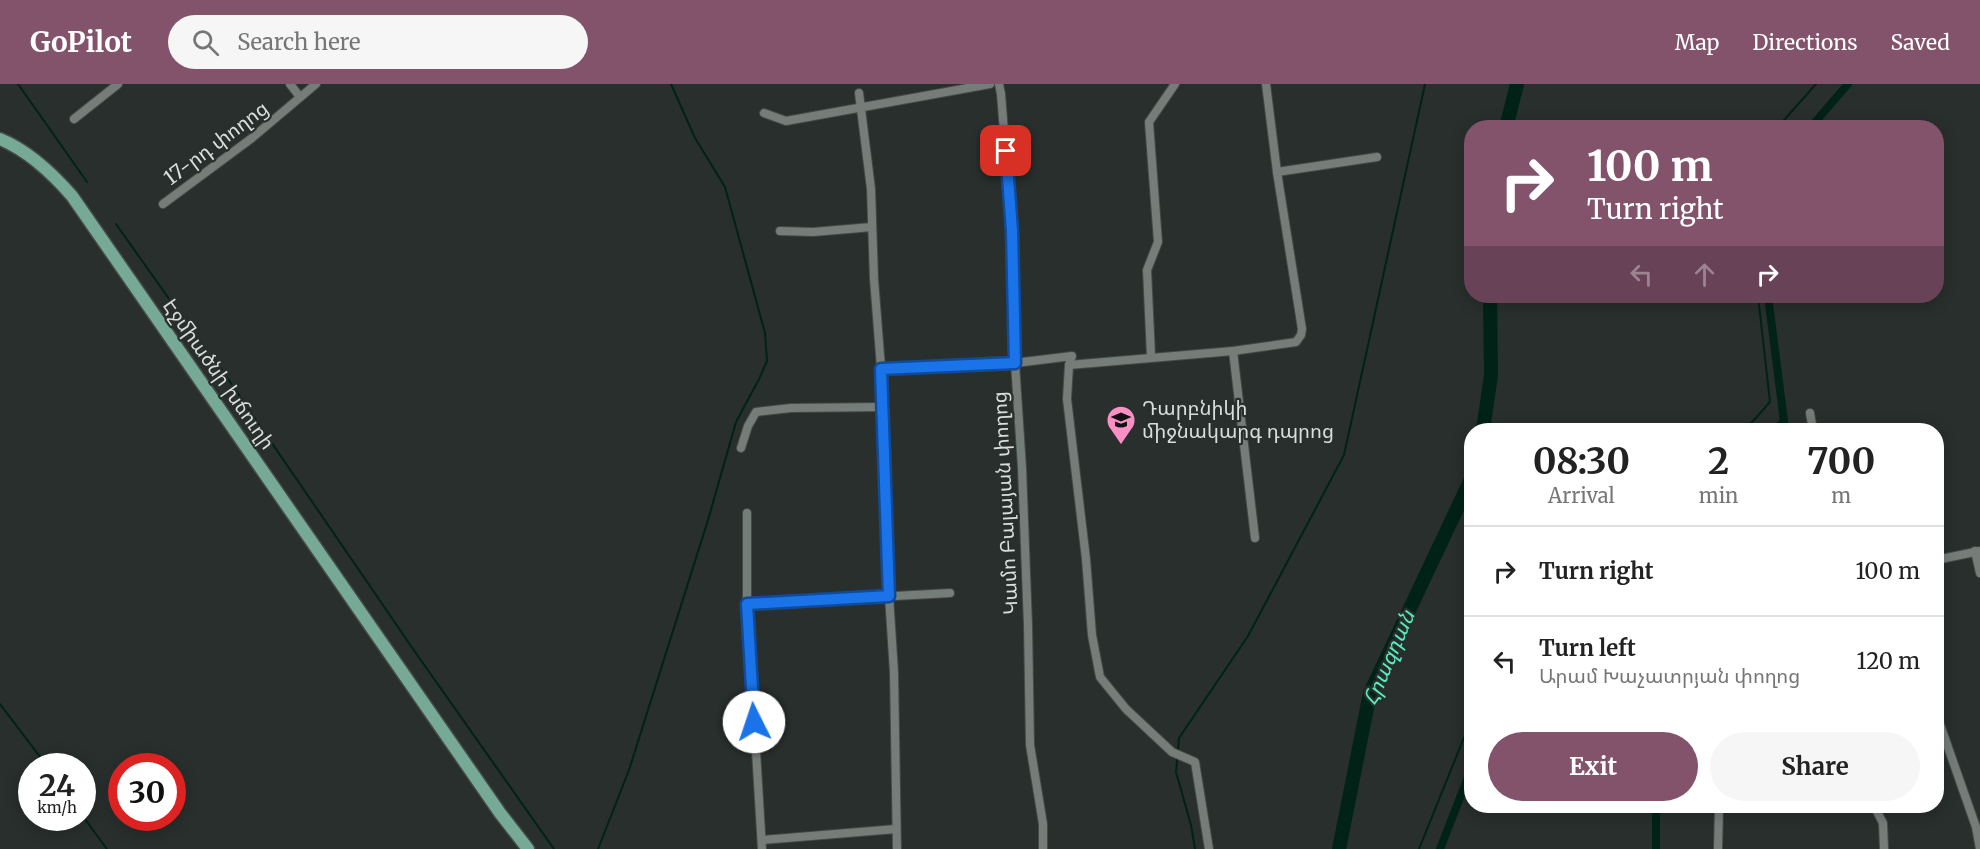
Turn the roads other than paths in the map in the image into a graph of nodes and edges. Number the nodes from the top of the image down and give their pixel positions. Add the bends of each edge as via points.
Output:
1 (118, 84) edge
2 (290, 84) edge
3 (316, 84) edge
4 (990, 84) edge
5 (999, 84) edge
6 (1175, 84) edge
7 (1266, 84) edge
8 (859, 93) dead end
9 (300, 97) junction
10 (860, 108) junction
11 (764, 113) dead end
12 (74, 119) dead end
13 (0, 139) edge
14 (1377, 157) dead end
15 (1277, 172) junction
16 (163, 204) dead end
17 (872, 227) junction
18 (780, 231) dead end
19 (1233, 351) junction
20 (1151, 356) junction
21 (1015, 363) junction
22 (1069, 365) junction
23 (881, 369) junction
24 (882, 407) junction
25 (1810, 413) dead end
26 (1812, 423) edge
27 (741, 448) dead end
28 (747, 513) dead end
29 (1255, 538) dead end
30 (1977, 551) edge
31 (1944, 558) edge
32 (1980, 573) edge
33 (950, 593) dead end
34 (889, 596) junction
35 (747, 604) junction
36 (1944, 735) edge
37 (1719, 813) edge
38 (1878, 813) edge
39 (1978, 826) edge
40 (896, 829) junction
41 (762, 845) edge
42 (528, 849) edge
43 (897, 849) edge
44 (1043, 849) edge
45 (1209, 849) edge
46 (1718, 849) edge
47 (1884, 849) edge
48 (1980, 849) edge

1 - 12 street
2 - 9 street
3 - 9 street, 17-րդ փողոց
4 - 10 street
5 - 21 street, Կամո Բալայան փողոց via 1012,231
6 - 20 street via 1149,122 1158,242 1147,270
7 - 15 street
8 - 10 street
9 - 16 street, 17-րդ փողոց
10 - 11 street via 786,121
10 - 17 street
13 - 42 main road, Էջմիածնի խճուղի via 56,177 72,196
14 - 15 street
15 - 19 street via 1301,335 1296,342
17 - 18 street
17 - 23 street
19 - 20 street
19 - 29 street
20 - 22 street
21 - 22 street via 1072,356
21 - 23 street
21 - 44 street, Կամո Բալայան փողոց via 1030,744 1043,824
22 - 45 street via 1067,399 1100,677 1126,709 1172,752 1195,762
23 - 24 street
24 - 27 street via 756,412
24 - 34 street
25 - 26 street
28 - 35 street
30 - 31 street
30 - 32 street
33 - 34 street
34 - 35 street
34 - 40 street
35 - 41 street
36 - 39 street
37 - 46 street
38 - 47 street via 1883,823
39 - 48 street
40 - 41 street
40 - 43 street

